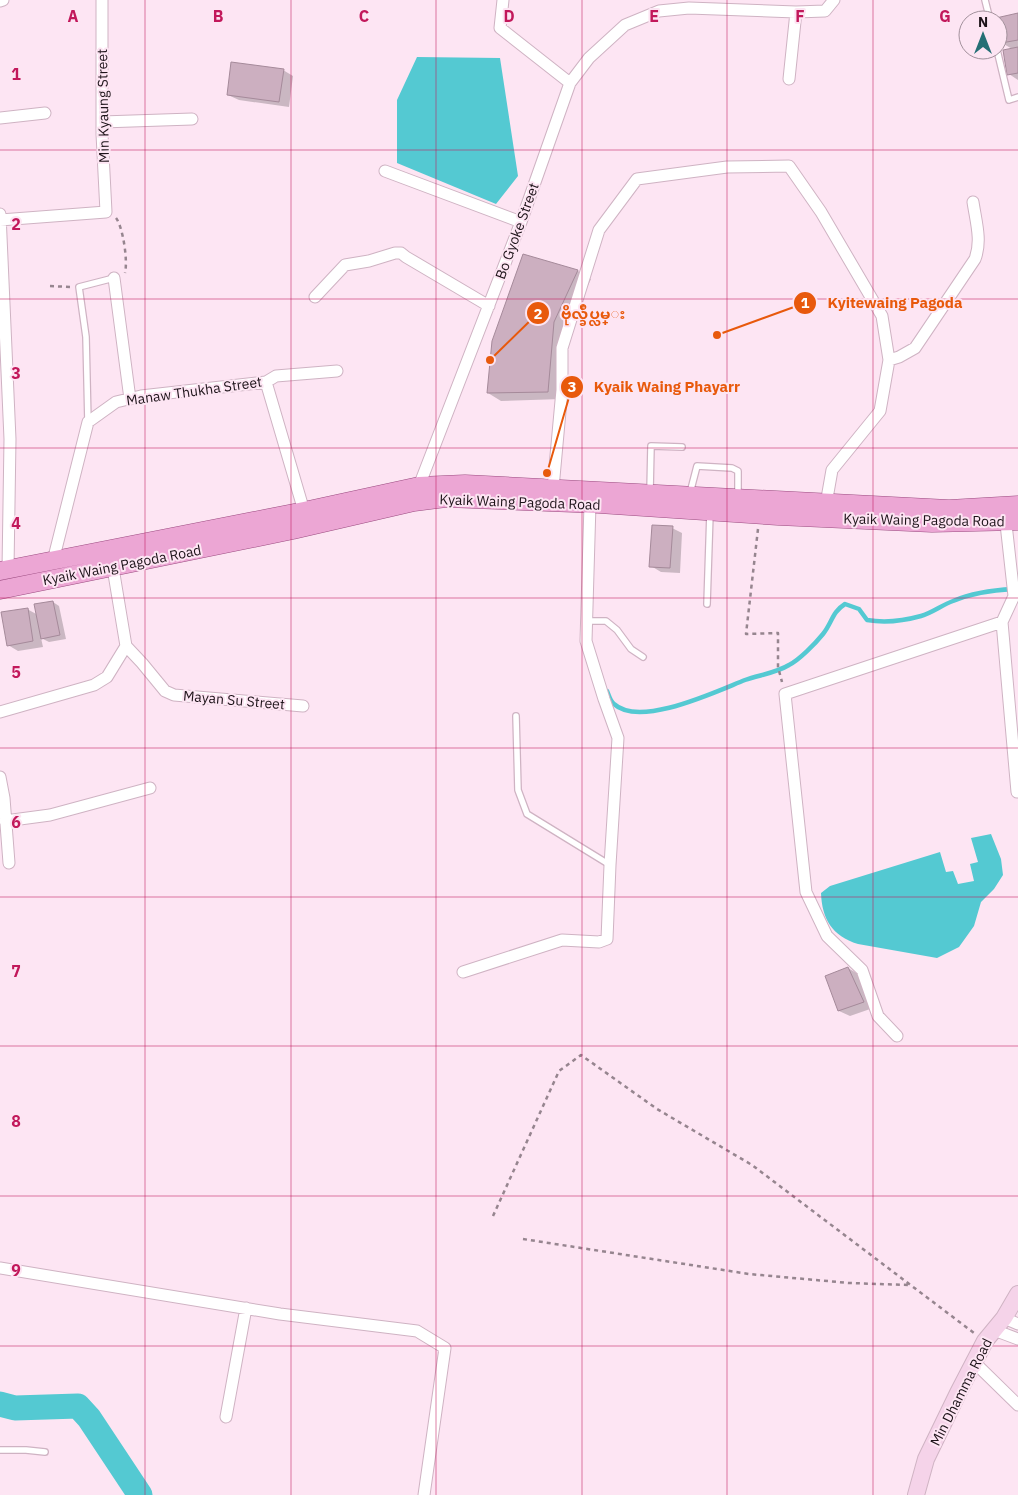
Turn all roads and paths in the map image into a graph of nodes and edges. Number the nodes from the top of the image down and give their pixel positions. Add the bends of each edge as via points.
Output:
1 (102, 0) edge
2 (503, 0) edge
3 (834, 0) edge
4 (796, 12) junction
5 (999, 60) edge
6 (789, 79) dead end
7 (570, 83) junction
8 (1018, 97) edge
9 (46, 113) dead end
10 (0, 118) edge
11 (192, 118) dead end
12 (102, 122) junction
13 (385, 171) dead end
14 (973, 202) dead end
15 (106, 212) junction
16 (0, 218) edge
17 (522, 222) junction
18 (114, 278) junction
19 (50, 286) dead end
20 (79, 287) junction
21 (315, 297) dead end
22 (489, 306) junction
23 (889, 360) junction
24 (337, 371) dead end
25 (266, 382) junction
26 (130, 399) junction
27 (88, 424) junction
28 (5, 439) edge
29 (682, 448) dead end
30 (419, 486) junction
31 (553, 488) junction
32 (650, 493) junction
33 (689, 496) junction
34 (738, 499) junction
35 (590, 504) junction
36 (711, 504) junction
37 (826, 504) junction
38 (1011, 514) edge
39 (759, 515) junction
40 (306, 519) junction
41 (112, 558) junction
42 (53, 561) junction
43 (4, 570) edge
44 (4, 589) edge
45 (707, 604) dead end
46 (587, 621) junction
47 (1002, 622) junction
48 (126, 646) junction
49 (643, 657) dead end
50 (784, 694) junction
51 (303, 706) dead end
52 (0, 712) edge
53 (516, 716) dead end
54 (0, 777) edge
55 (150, 788) dead end
56 (1017, 792) edge
57 (6, 821) junction
58 (9, 863) dead end
59 (610, 865) junction
60 (463, 972) dead end
61 (897, 1036) dead end
62 (493, 1216) dead end
63 (523, 1239) dead end
64 (0, 1268) edge
65 (910, 1285) junction
66 (1018, 1294) edge
67 (246, 1308) junction
68 (1000, 1328) edge
69 (1018, 1339) edge
70 (975, 1363) junction
71 (1018, 1405) edge
72 (226, 1416) dead end
73 (0, 1450) edge
74 (46, 1452) dead end
75 (424, 1495) edge
76 (916, 1495) edge

1 - 12 street, Min Kyaung Street
2 - 7 street via 500,28
3 - 4 street, Bo Gyoke Street via 825,11
4 - 6 street
4 - 7 street, Bo Gyoke Street via 689,8 659,12 625,25 589,58
5 - 8 lane via 1009,100
7 - 17 street, Bo Gyoke Street
9 - 10 street
11 - 12 street
12 - 15 street, Min Kyaung Street
13 - 17 street
14 - 23 street via 979,240 975,259 915,348
15 - 16 street
15 - 18 path via 120,225 126,263 125,273
16 - 28 street
17 - 22 street, Bo Gyoke Street
18 - 20 lane
18 - 26 street
19 - 20 path
20 - 27 lane via 86,337
21 - 22 street via 345,265 400,253
22 - 30 street, Bo Gyoke Street
23 - 31 street via 882,316 821,212 789,166 728,167 637,179 599,230 562,348 562,390
23 - 37 street via 880,411 832,470
24 - 25 street, Manaw Thukha Street via 276,376
25 - 26 street, Manaw Thukha Street
25 - 40 street
26 - 27 street, Manaw Thukha Street via 116,402
27 - 42 street
28 - 43 street
29 - 32 lane via 651,446
30 - 31 main road, Kyaik Waing Pagoda Road via 465,484
30 - 40 main road, Kyaik Waing Pagoda Road
31 - 32 main road, Kyaik Waing Pagoda Road
32 - 33 main road, Kyaik Waing Pagoda Road
33 - 34 lane via 697,466 732,468 738,471
33 - 36 main road, Kyaik Waing Pagoda Road
34 - 36 main road, Kyaik Waing Pagoda Road
34 - 37 main road, Kyaik Waing Pagoda Road
35 - 36 main road, Kyaik Waing Pagoda Road
35 - 40 main road, Kyaik Waing Pagoda Road via 446,498
35 - 46 street
36 - 39 main road, Kyaik Waing Pagoda Road
36 - 45 lane
37 - 38 main road, Kyaik Waing Pagoda Road
38 - 39 main road, Kyaik Waing Pagoda Road via 932,523
38 - 47 street via 1014,596
39 - 50 path via 746,634 778,633 778,667
40 - 41 main road, Kyaik Waing Pagoda Road
41 - 42 main road, Kyaik Waing Pagoda Road
41 - 44 main road, Kyaik Waing Pagoda Road
41 - 48 street
42 - 43 main road, Kyaik Waing Pagoda Road
43 - 44 main road
46 - 49 lane via 606,621 631,649
46 - 59 street via 586,641 618,738
47 - 50 street
47 - 56 street
48 - 51 street, Mayan Su Street via 165,691 174,695
48 - 52 street via 107,677 94,685
50 - 61 street via 806,892 827,936 862,970 878,1016
53 - 59 lane via 518,790 527,814
54 - 57 street
55 - 57 street via 50,815
57 - 58 street
59 - 60 street via 606,941 562,940
62 - 65 path via 560,1071 581,1055 657,1109 752,1164
63 - 65 path via 749,1274
64 - 67 street
65 - 68 path
66 - 68 main road, Min Dhamma Road
67 - 72 street
67 - 75 street via 417,1331 445,1348
68 - 69 street
68 - 70 main road, Min Dhamma Road
70 - 71 street
70 - 76 main road, Min Dhamma Road via 926,1459
73 - 74 lane

